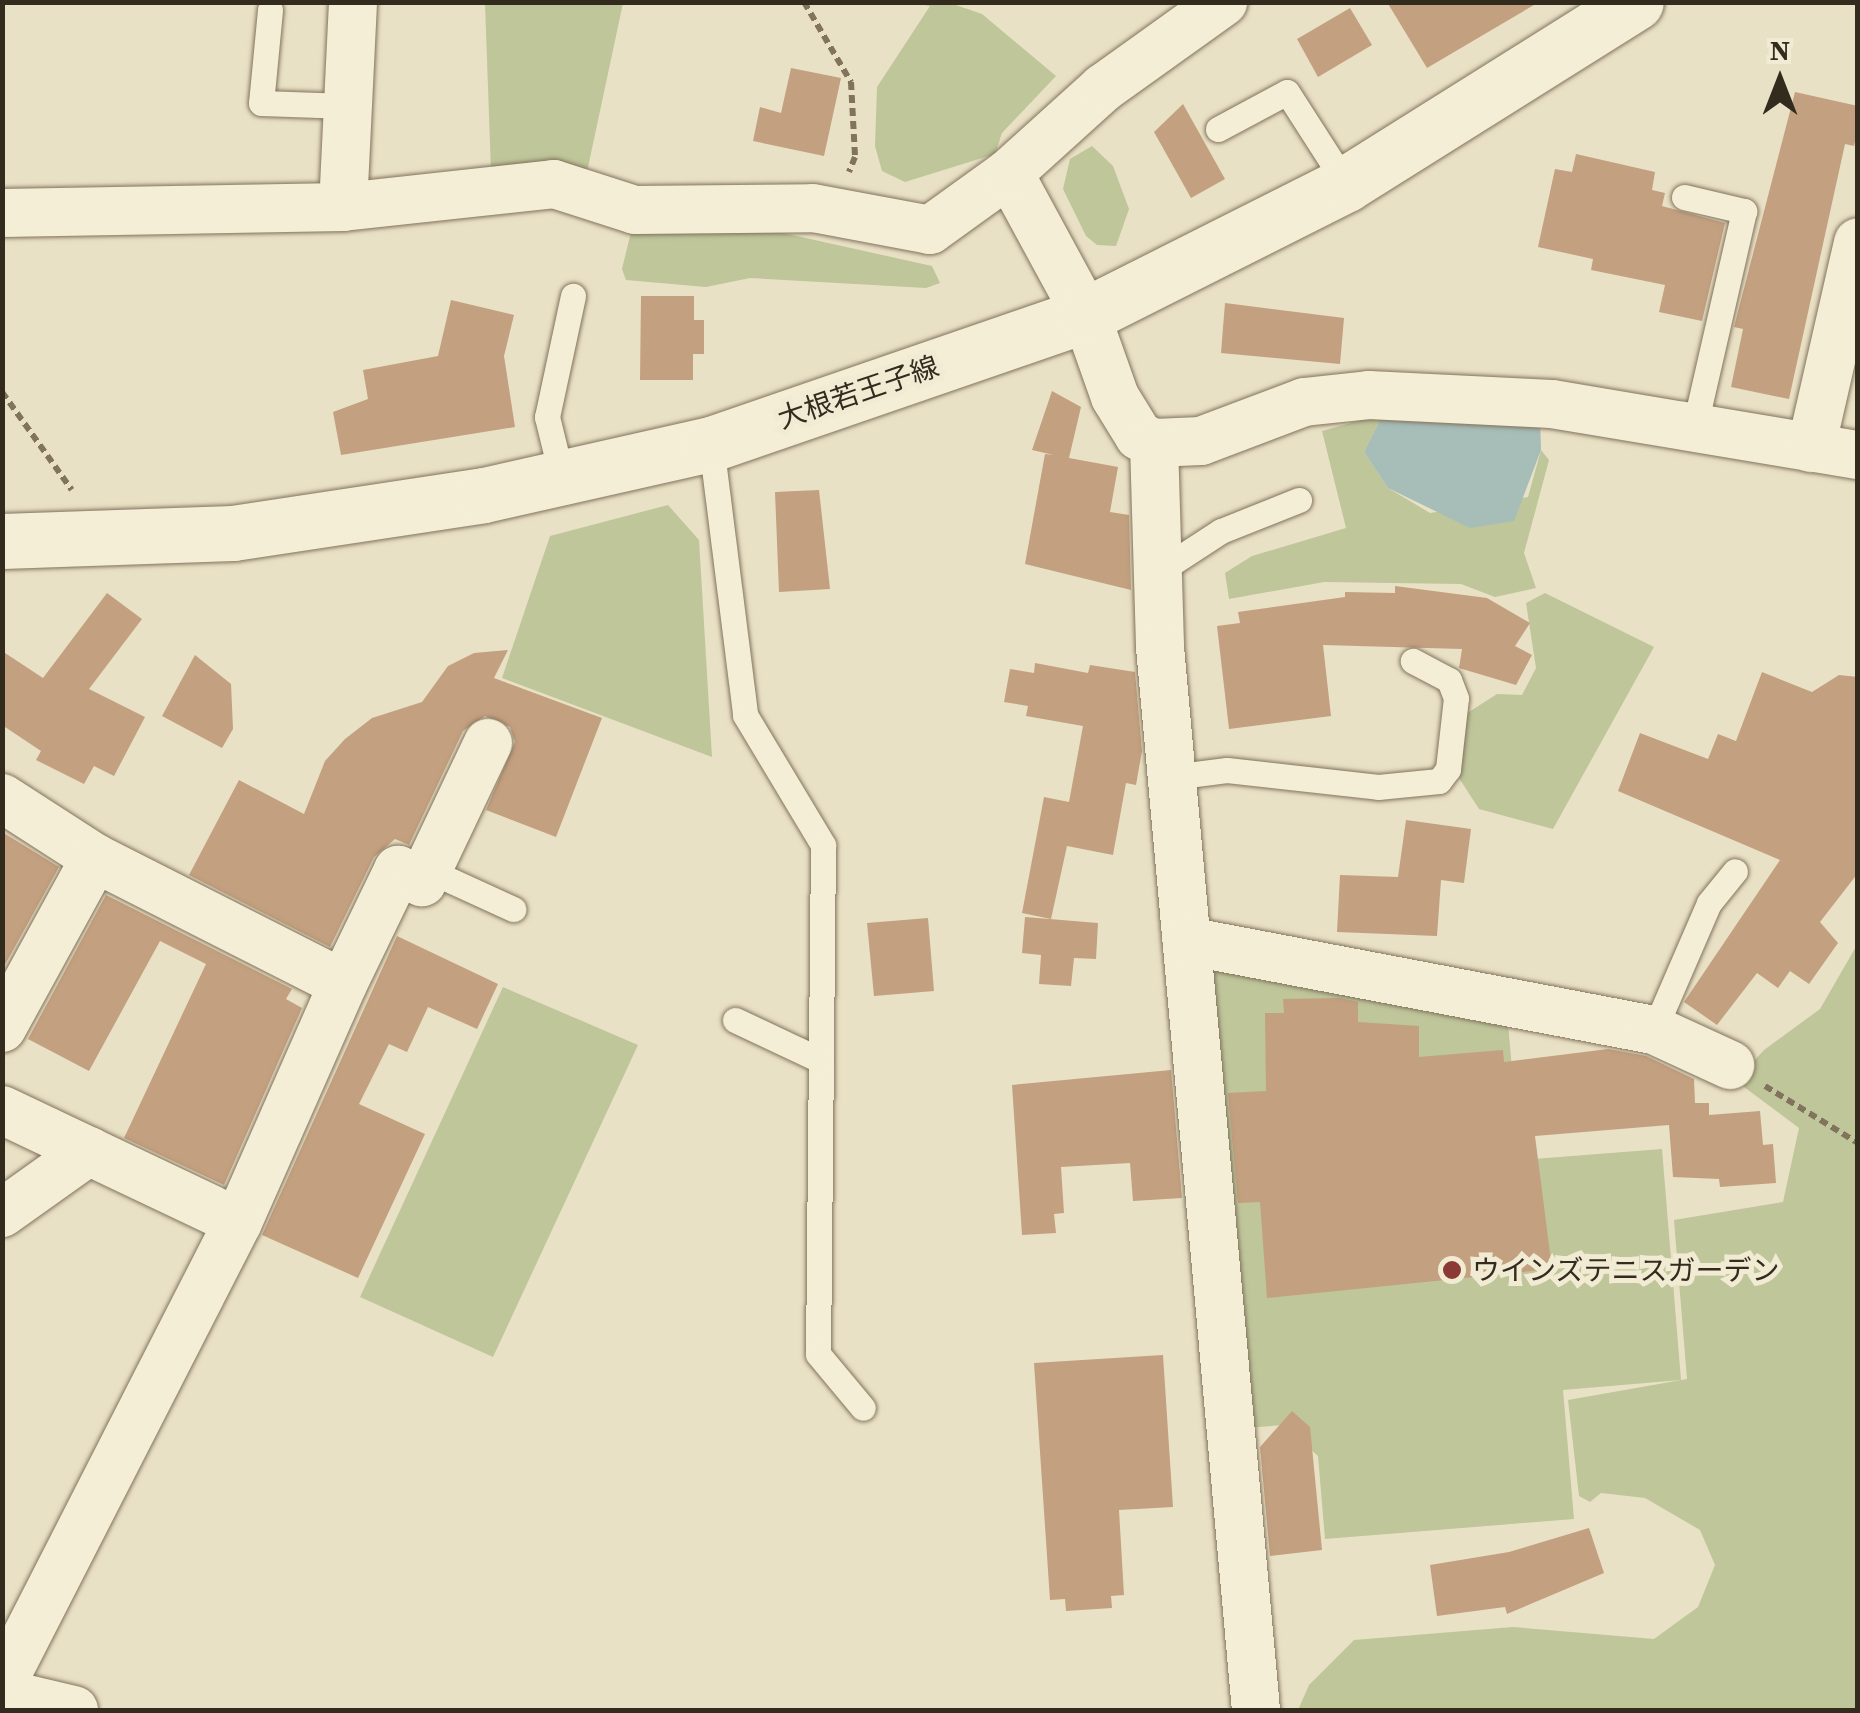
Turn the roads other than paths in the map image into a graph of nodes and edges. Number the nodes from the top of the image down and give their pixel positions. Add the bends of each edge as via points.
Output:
1 (352, 2) edge
2 (1223, 2) edge
3 (1636, 2) edge
4 (270, 10) dead end
5 (348, 106) junction
6 (1218, 129) dead end
7 (1009, 173) junction
8 (1346, 184) junction
9 (1684, 197) dead end
10 (343, 207) junction
11 (2, 212) edge
12 (1858, 242) edge
13 (573, 296) dead end
14 (1086, 315) junction
15 (1694, 429) junction
16 (1154, 443) junction
17 (711, 444) junction
18 (1811, 448) junction
19 (1858, 455) edge
20 (562, 478) junction
21 (1299, 500) dead end
22 (2, 542) edge
23 (1158, 572) junction
24 (1413, 661) dead end
25 (488, 743) dead end
26 (1172, 777) junction
27 (2, 798) edge
28 (95, 858) junction
29 (428, 870) junction
30 (1735, 871) dead end
31 (513, 909) dead end
32 (1188, 941) junction
33 (344, 984) junction
34 (736, 1020) dead end
35 (2, 1028) edge
36 (1654, 1030) junction
37 (820, 1060) junction
38 (1730, 1064) road end
39 (2, 1110) edge
40 (90, 1151) junction
41 (2, 1213) edge
42 (238, 1222) junction
43 (863, 1408) dead end
44 (2, 1684) edge
45 (2, 1692) edge
46 (74, 1710) edge
47 (1256, 1710) edge

1 - 5 street
2 - 7 street via 1103,88
3 - 8 street, 大根若王子線
4 - 5 lane via 261,103
5 - 10 street
6 - 8 lane via 1287,92
7 - 10 street via 930,230 833,212 635,210 554,184
7 - 14 street
8 - 14 street, 大根若王子線
9 - 15 lane via 1744,211
10 - 11 street
12 - 18 street
13 - 20 lane via 547,417
14 - 16 street via 1115,397 1139,436
14 - 17 street, 大根若王子線
15 - 16 street via 1552,404 1369,395 1304,402 1201,441
15 - 18 street
16 - 23 street
17 - 20 street, 大根若王子線
17 - 37 lane via 733,658 746,715 823,845
18 - 19 street
20 - 22 street, 大根若王子線 via 233,533
21 - 23 lane via 1220,531
23 - 26 street
24 - 26 lane via 1448,680 1456,698 1448,769 1438,782 1378,787 1227,770
25 - 29 street
26 - 32 street
27 - 28 street
28 - 33 street
28 - 35 street
29 - 31 lane
29 - 33 street via 422,882 398,870
30 - 36 lane via 1709,902
32 - 36 street
32 - 47 street
33 - 42 street
34 - 37 lane
36 - 38 street
37 - 43 lane via 818,1354
39 - 40 street
40 - 41 street
40 - 42 street
42 - 44 street
45 - 46 street

